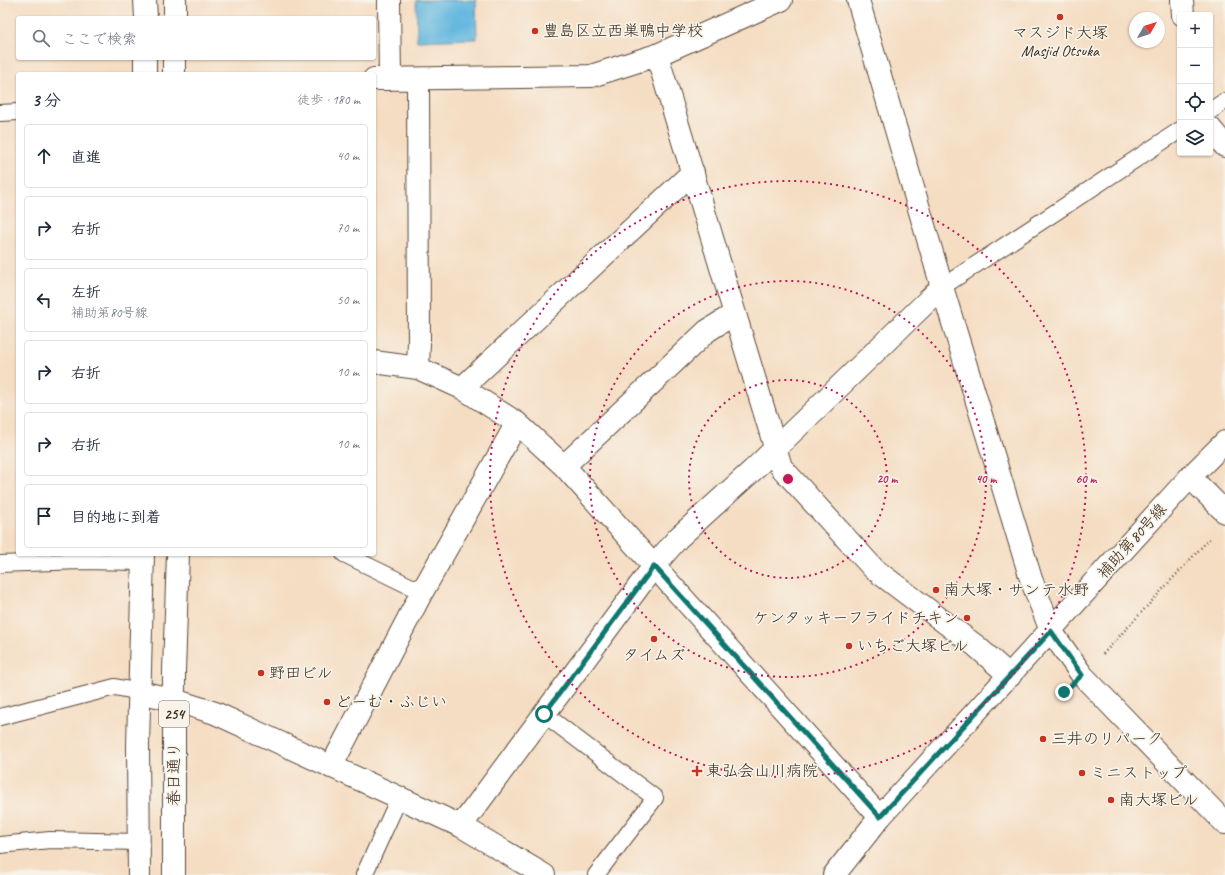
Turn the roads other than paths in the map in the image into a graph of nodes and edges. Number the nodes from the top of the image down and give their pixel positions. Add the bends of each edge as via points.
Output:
1 (145, 0) edge
2 (175, 0) edge
3 (389, 0) edge
4 (781, 0) edge
5 (858, 0) edge
6 (1182, 0) edge
7 (1182, 12) edge
8 (146, 16) edge
9 (175, 16) edge
10 (657, 55) junction
11 (145, 60) edge
12 (174, 60) edge
13 (145, 72) edge
14 (174, 72) edge
15 (382, 79) edge
16 (418, 80) junction
17 (1225, 101) edge
18 (1213, 109) edge
19 (16, 112) edge
20 (0, 113) edge
21 (1177, 132) edge
22 (1213, 132) edge
23 (1225, 146) edge
24 (693, 172) junction
25 (942, 287) junction
26 (734, 314) junction
27 (376, 362) edge
28 (418, 368) junction
29 (462, 388) junction
30 (517, 423) junction
31 (1225, 442) edge
32 (776, 448) junction
33 (564, 466) junction
34 (1190, 477) junction
35 (1225, 512) edge
36 (178, 556) edge
37 (348, 556) edge
38 (143, 558) edge
39 (0, 564) edge
40 (654, 566) junction
41 (422, 592) junction
42 (1051, 631) junction
43 (1010, 676) junction
44 (140, 692) junction
45 (174, 700) junction
46 (544, 714) junction
47 (0, 717) edge
48 (331, 766) junction
49 (399, 798) junction
50 (880, 817) junction
51 (1225, 823) edge
52 (461, 826) junction
53 (139, 842) junction
54 (0, 845) edge
55 (542, 874) edge
56 (139, 875) edge
57 (174, 875) edge
58 (364, 875) edge
59 (596, 875) edge
60 (834, 875) edge

1 - 8 main road
2 - 9 main road
3 - 15 main road
4 - 10 main road
5 - 25 main road
6 - 7 main road
10 - 16 main road via 590,76
10 - 24 main road
11 - 13 main road
12 - 14 main road
15 - 16 main road
16 - 28 main road
17 - 18 lane
19 - 20 lane
21 - 25 lane
22 - 23 main road
24 - 26 main road
24 - 29 main road
25 - 32 main road
25 - 42 main road via 1031,579
26 - 32 main road
26 - 33 main road via 707,331
27 - 28 main road
28 - 29 main road
29 - 30 main road
30 - 33 main road
30 - 41 main road
31 - 34 main road, 補助第80号線
32 - 40 main road via 678,538
32 - 43 main road via 781,467 874,569 976,646
33 - 40 main road
34 - 35 main road
34 - 42 main road, 補助第80号線
36 - 45 main road, 春日通り / 254
37 - 41 lane
38 - 39 lane
38 - 44 main road, 254
40 - 46 main road
40 - 50 main road
41 - 48 main road
42 - 43 main road, 補助第80号線
42 - 51 main road via 1082,675
43 - 50 main road, 補助第80号線
44 - 45 main road
44 - 47 lane via 115,687
44 - 53 main road, 254
45 - 48 main road via 215,713
45 - 57 main road, 春日通り / 254
46 - 52 main road
46 - 59 lane via 655,798
48 - 49 main road
49 - 52 main road
49 - 58 lane
50 - 60 main road, 補助第80号線
52 - 55 main road
53 - 54 lane via 50,840
53 - 56 main road, 254

